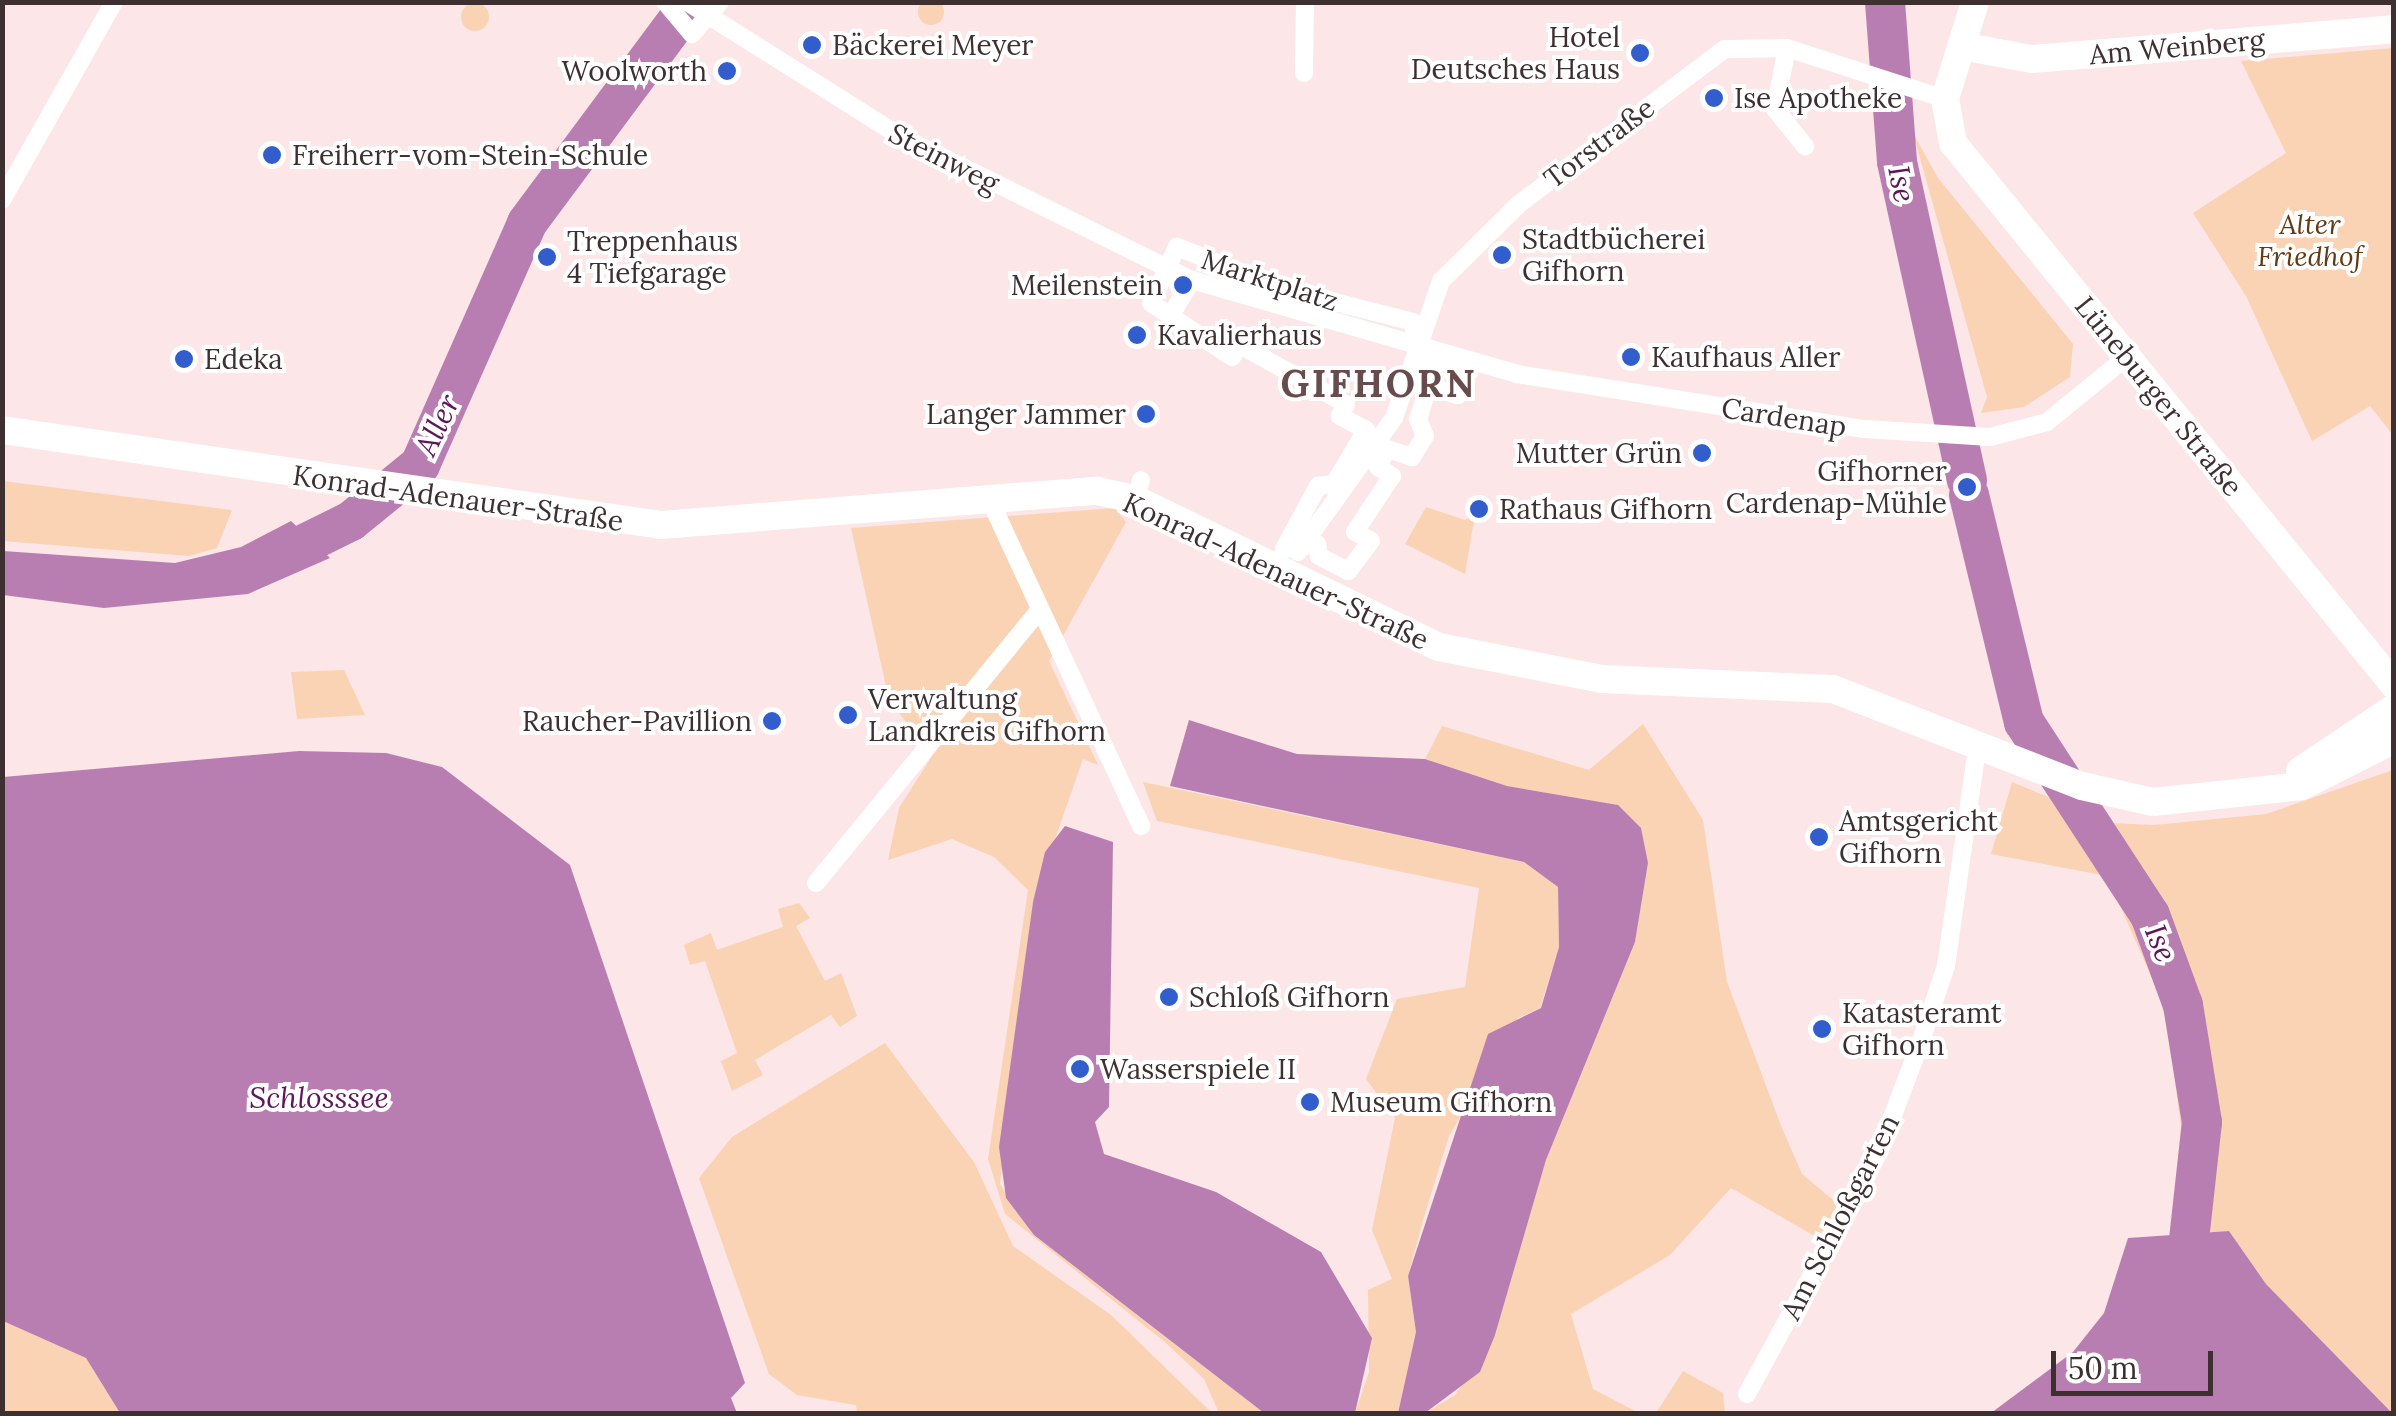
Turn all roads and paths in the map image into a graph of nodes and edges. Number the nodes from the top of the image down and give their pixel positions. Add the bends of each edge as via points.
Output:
1 (114, 2) edge
2 (664, 2) edge
3 (687, 2) edge
4 (720, 2) edge
5 (1305, 2) edge
6 (1975, 2) edge
7 (707, 18) junction
8 (2394, 29) edge
9 (1961, 46) junction
10 (1787, 48) junction
11 (1304, 73) dead end
12 (1945, 99) junction
13 (1805, 146) dead end
14 (2, 200) edge
15 (1167, 268) junction
16 (1192, 280) junction
17 (1278, 287) junction
18 (1272, 311) junction
19 (1171, 315) junction
20 (1415, 350) junction
21 (2128, 356) junction
22 (2, 430) edge
23 (988, 496) junction
24 (1297, 553) junction
25 (1038, 611) junction
26 (2394, 686) edge
27 (2394, 708) edge
28 (2394, 727) edge
29 (1978, 742) junction
30 (2234, 800) junction
31 (1141, 826) dead end
32 (816, 883) dead end
33 (1747, 1394) dead end

1 - 14 street
2 - 7 street, Steinweg via 692,34
3 - 7 street, Steinweg
4 - 7 street
5 - 11 street
6 - 9 street
7 - 15 street, Steinweg via 900,136
8 - 9 street, Am Weinberg via 2032,59
9 - 12 street
10 - 12 street, Torstraße
10 - 13 street via 1776,74 1775,108
10 - 20 street, Torstraße via 1725,48 1519,204 1442,281
12 - 21 street, Lüneburger Straße via 1946,128 1962,158
15 - 16 street, Steinweg
15 - 17 street, Marktplatz via 1177,247
15 - 19 street, Marktplatz via 1151,303
16 - 18 street, Steinweg
16 - 19 street
17 - 18 street
17 - 20 street, Marktplatz via 1413,322
18 - 20 street, Steinweg
19 - 24 street via 1232,358 1240,345 1346,404 1340,416 1366,430 1290,532 1284,550
20 - 21 street, Cardenap via 1516,374 1864,429 1990,437 2046,422
20 - 24 street via 1362,471
20 - 24 street via 1471,367 1468,386 1458,395 1428,387 1417,427 1426,436 1412,458 1388,450 1378,468 1392,476 1355,532 1371,541 1348,571 1319,556 1318,544
21 - 26 street, Lüneburger Straße
22 - 23 street, Konrad-Adenauer-Straße via 661,525
23 - 25 street
23 - 29 street, Konrad-Adenauer-Straße via 1096,491 1135,499 1440,648 1602,679 1833,689
25 - 31 street
25 - 32 street
27 - 30 street, Konrad-Adenauer-Straße via 2322,759
28 - 30 street, Konrad-Adenauer-Straße via 2383,746 2348,766
29 - 30 street, Konrad-Adenauer-Straße via 2116,796
29 - 33 street, Am Schloßgarten via 1946,966 1920,1044 1880,1152

